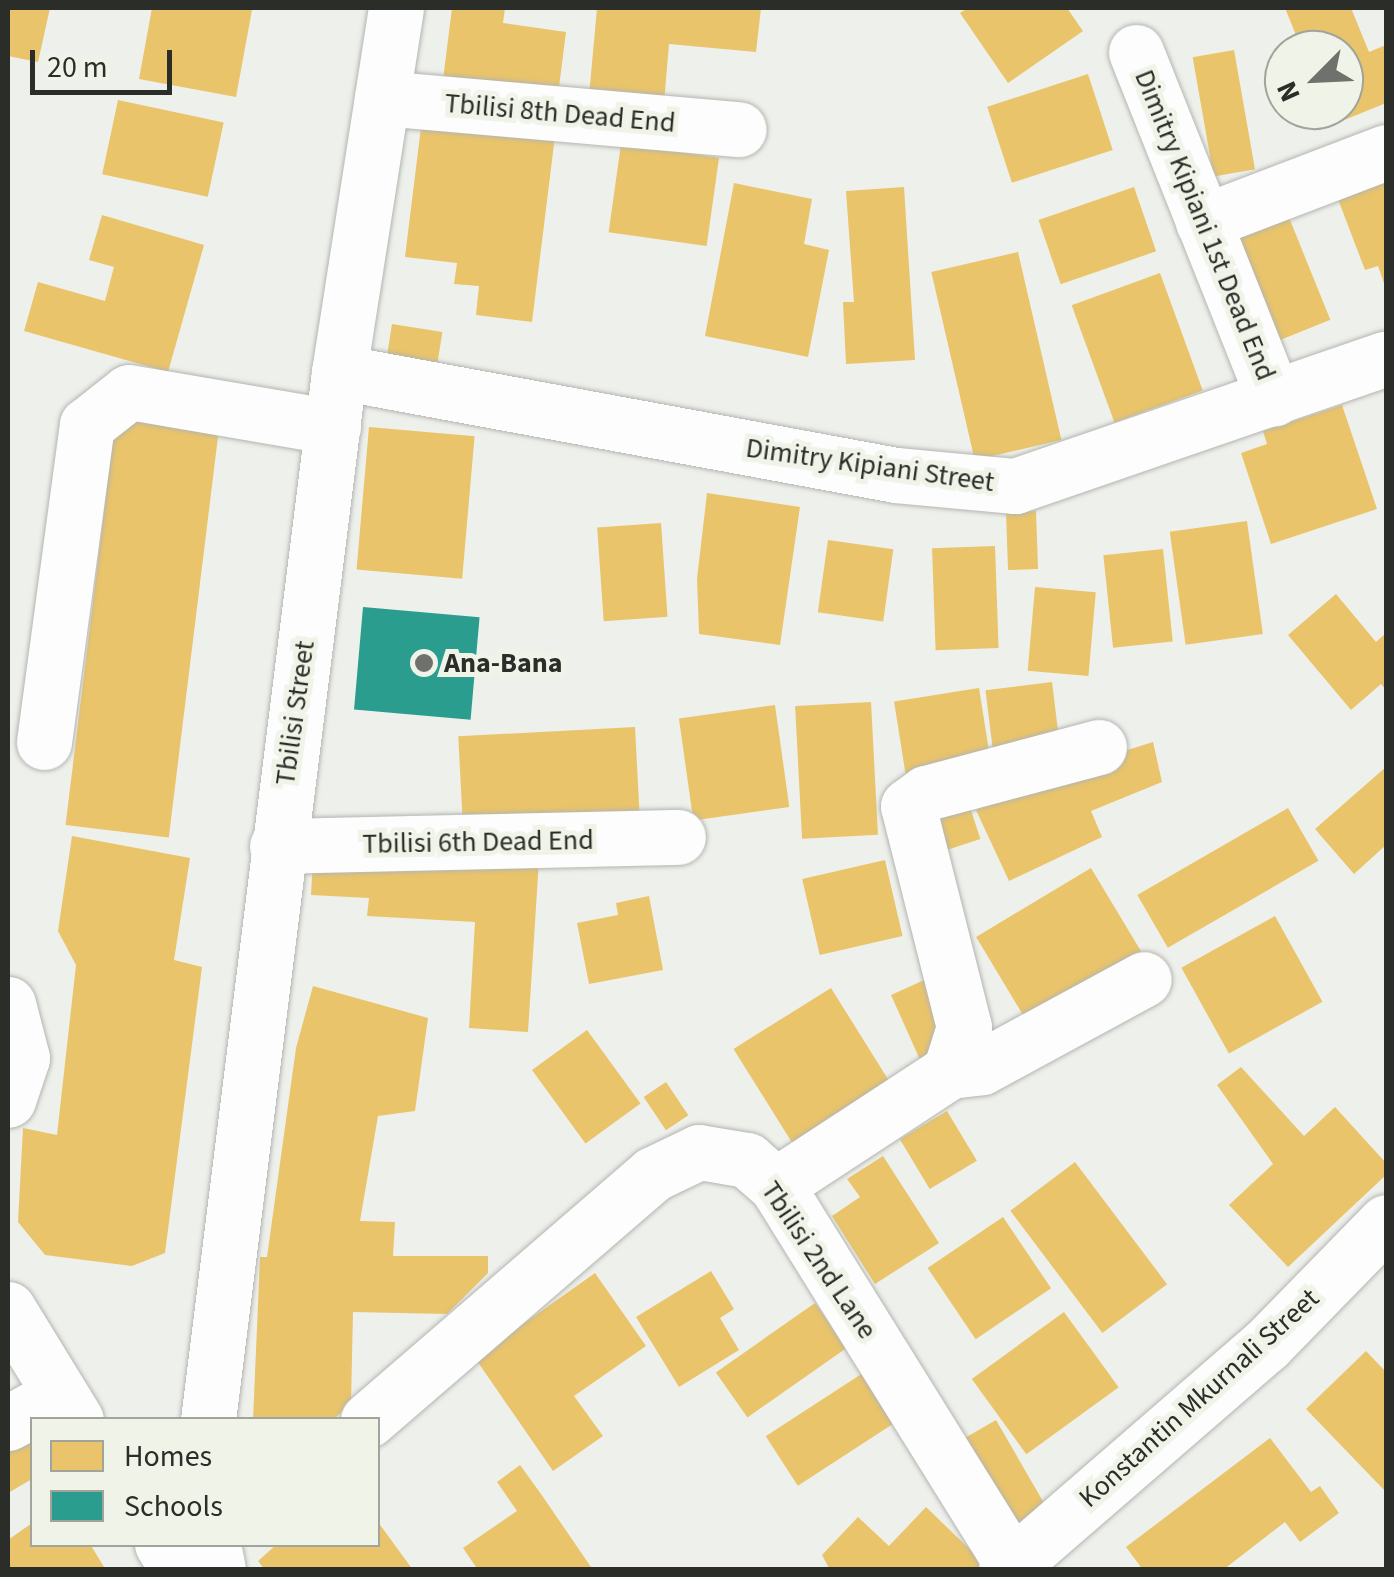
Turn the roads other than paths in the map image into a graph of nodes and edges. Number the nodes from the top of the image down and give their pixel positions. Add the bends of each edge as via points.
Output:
1 (396, 8) edge
2 (1136, 52) dead end
3 (382, 98) junction
4 (739, 129) dead end
5 (1386, 152) edge
6 (1204, 222) junction
7 (1386, 358) edge
8 (339, 372) junction
9 (1274, 399) junction
10 (333, 427) junction
11 (44, 742) dead end
12 (1099, 748) dead end
13 (678, 837) dead end
14 (277, 846) junction
15 (1144, 979) dead end
16 (8, 1004) edge
17 (950, 1070) junction
18 (8, 1100) edge
19 (776, 1185) junction
20 (1386, 1222) edge
21 (8, 1309) edge
22 (67, 1407) edge
23 (32, 1417) edge
24 (208, 1417) edge
25 (371, 1417) edge
26 (164, 1547) edge
27 (1009, 1566) edge
28 (178, 1570) edge

1 - 3 street, Tbilisi Street
2 - 6 street, Dimitry Kipiani 1st Dead End
3 - 4 street, Tbilisi 8th Dead End
3 - 8 street, Tbilisi Street
5 - 6 street
6 - 9 street, Dimitry Kipiani 1st Dead End
7 - 9 street, Dimitry Kipiani Street
8 - 9 street, Dimitry Kipiani Street via 896,475 1015,486
8 - 10 street, Tbilisi Street
10 - 11 street via 129,392 87,424
10 - 14 street, Tbilisi Street
12 - 17 street via 926,793 908,806 964,1027
13 - 14 street, Tbilisi 6th Dead End
14 - 24 street, Tbilisi Street
15 - 17 street via 982,1067
16 - 18 street via 22,1058
17 - 19 street
19 - 25 street, Tbilisi 2nd Lane via 746,1160 700,1152 653,1174
19 - 27 street, Tbilisi 2nd Lane
20 - 27 street, Konstantin Mkurnali Street via 1267,1344
21 - 22 street
22 - 23 street
26 - 28 street

